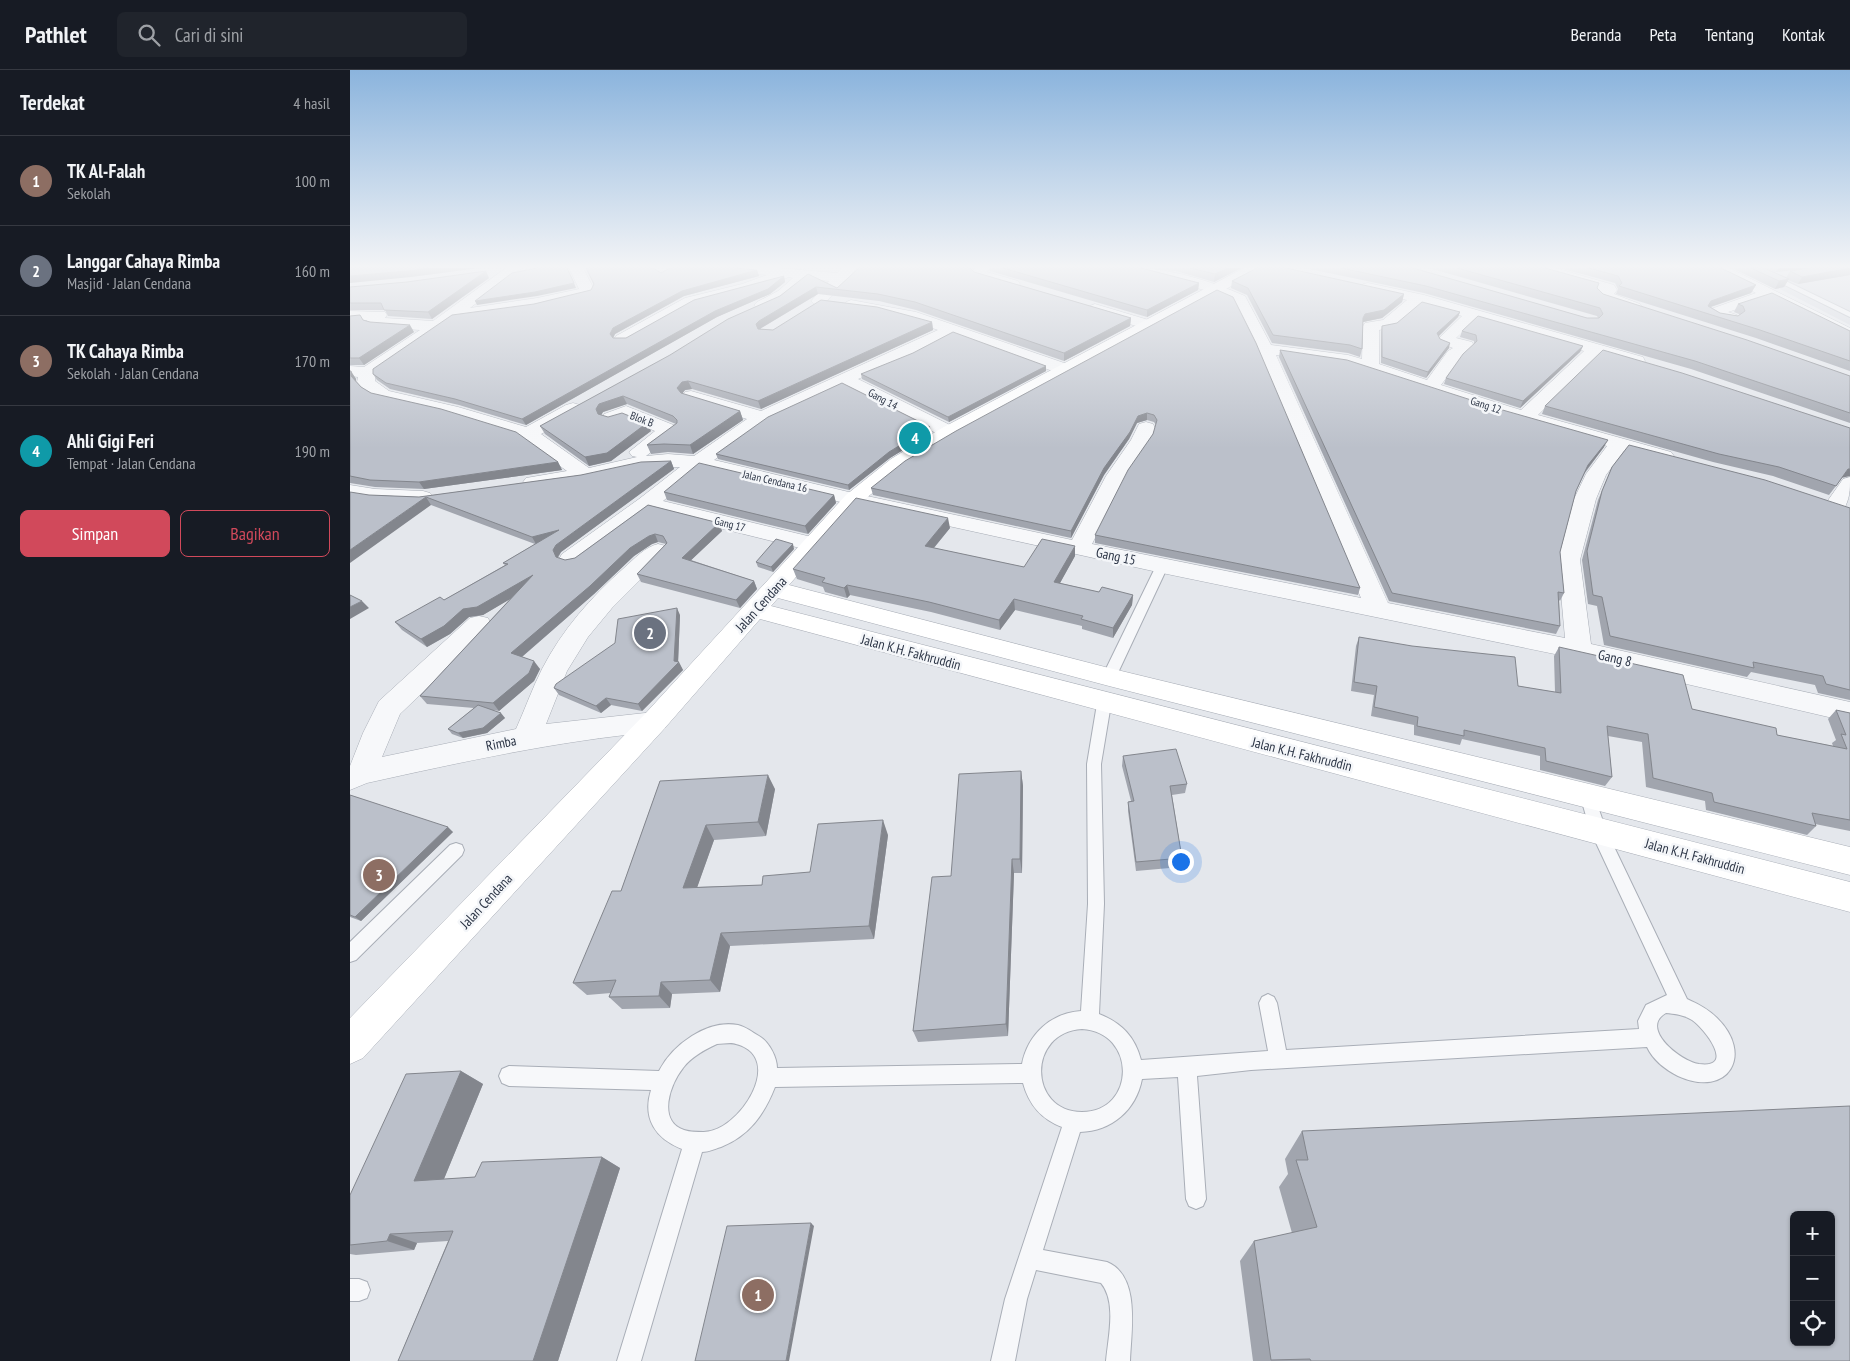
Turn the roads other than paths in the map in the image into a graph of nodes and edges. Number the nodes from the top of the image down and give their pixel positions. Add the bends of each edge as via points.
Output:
1 (432, 328) edge
2 (641, 328) edge
3 (945, 328) edge
4 (1138, 328) edge
5 (1254, 328) edge
6 (1371, 328) edge
7 (1458, 328) edge
8 (1536, 328) edge
9 (1838, 328) edge
10 (951, 330) junction
11 (1850, 334) edge
12 (622, 339) edge
13 (902, 339) edge
14 (918, 346) junction
15 (1265, 350) junction
16 (1595, 350) junction
17 (1648, 365) edge
18 (1370, 366) junction
19 (1064, 369) junction
20 (358, 371) edge
21 (844, 379) junction
22 (1431, 386) junction
23 (691, 396) edge
24 (589, 400) edge
25 (762, 417) junction
26 (1524, 417) junction
27 (611, 418) edge
28 (1146, 428) dead end
29 (949, 432) junction
30 (528, 434) junction
31 (1619, 444) junction
32 (1682, 461) edge
33 (698, 462) junction
34 (617, 467) junction
35 (585, 474) junction
36 (1850, 483) edge
37 (516, 485) edge
38 (350, 491) edge
39 (444, 496) edge
40 (853, 499) junction
41 (647, 504) junction
42 (1835, 506) edge
43 (812, 544) junction
44 (1079, 548) junction
45 (658, 551) edge
46 (570, 559) edge
47 (1162, 566) junction
48 (774, 589) junction
49 (755, 610) junction
50 (1379, 611) junction
51 (479, 624) dead end
52 (1579, 650) junction
53 (1106, 690) junction
54 (1850, 712) edge
55 (654, 722) junction
56 (527, 737) junction
57 (356, 776) edge
58 (1587, 795) junction
59 (1598, 830) junction
60 (456, 850) dead end
61 (1850, 861) edge
62 (1850, 897) edge
63 (350, 954) edge
64 (1268, 1003) dead end
65 (1681, 1006) junction
66 (1090, 1020) junction
67 (1650, 1038) junction
68 (350, 1045) edge
69 (1279, 1060) junction
70 (1187, 1067) junction
71 (1132, 1070) junction
72 (1031, 1072) junction
73 (509, 1076) dead end
74 (768, 1078) junction
75 (663, 1081) junction
76 (1073, 1123) junction
77 (694, 1144) junction
78 (1196, 1198) dead end
79 (1030, 1258) junction
80 (629, 1361) edge
81 (1003, 1361) edge
82 (1118, 1361) edge

1 - 20 street
2 - 12 street
3 - 10 street
4 - 19 street, Jalan Cendana
5 - 15 street
6 - 18 street
7 - 22 street via 1445,340 1466,346 1454,355
8 - 16 street via 1574,337
9 - 11 street
10 - 14 street
10 - 19 street
13 - 14 street
14 - 21 street
15 - 18 street, Gang 12 via 1326,356
15 - 50 street
16 - 17 street
16 - 26 street
18 - 22 street, Gang 12
19 - 29 street, Jalan Cendana
20 - 30 street via 373,390 383,395
21 - 25 street
21 - 29 street, Gang 14
22 - 26 street, Gang 12
23 - 25 street
24 - 30 street
25 - 33 street
26 - 31 street, Gang 12
27 - 34 street, Blok B via 628,413 669,430
28 - 44 street via 1116,476
29 - 40 street, Jalan Cendana via 898,463
30 - 35 street
31 - 32 street, Gang 12
31 - 52 street via 1596,474 1585,499 1570,560
33 - 34 street, Jalan Cendana 16 via 668,460
33 - 40 street, Jalan Cendana 16
33 - 41 street
34 - 35 street, Jalan Cendana 16
35 - 37 street, Jalan Cendana 16
36 - 42 street
38 - 39 street via 402,497
40 - 43 street, Jalan Cendana
40 - 44 street, Gang 15
41 - 43 street, Gang 17
41 - 46 street
43 - 48 street, Jalan Cendana
44 - 47 street, Gang 15
45 - 56 street via 625,578 587,619 558,663
47 - 50 street, Gang 15
47 - 53 lane
48 - 49 street, Jalan Cendana
48 - 53 street, Jalan K.H. Fakhruddin
49 - 53 street, Jalan K.H. Fakhruddin
49 - 55 street, Jalan Cendana
50 - 52 street, Gang 8
51 - 57 street via 389,708
52 - 54 street, Gang 8
53 - 58 street, Jalan K.H. Fakhruddin
53 - 59 street, Jalan K.H. Fakhruddin
53 - 66 lane via 1094,764 1096,904
55 - 56 street, Rimba
55 - 68 street, Jalan Cendana
56 - 57 street, Rimba
58 - 59 lane
58 - 61 street, Jalan K.H. Fakhruddin
59 - 62 street, Jalan K.H. Fakhruddin
59 - 65 lane
60 - 63 lane
64 - 69 lane
65 - 67 lane via 1665,1004 1653,1011 1648,1022
65 - 67 lane via 1699,1013 1720,1035 1725,1059 1719,1070 1696,1074 1678,1067 1661,1054
66 - 71 lane via 1107,1026 1120,1037 1129,1052
66 - 72 lane via 1073,1020 1056,1026 1042,1038 1034,1054
67 - 69 lane
69 - 70 lane
70 - 71 lane
70 - 78 lane
71 - 76 lane via 1129,1088 1121,1103 1108,1115 1091,1122
72 - 74 lane
72 - 76 lane via 1036,1096 1051,1114
73 - 75 lane
74 - 75 lane via 766,1057 756,1042 738,1035 718,1035 696,1044 676,1060
74 - 77 lane via 760,1102 743,1124 719,1139
75 - 77 lane via 657,1103 661,1124 674,1138
76 - 79 lane
77 - 80 lane
79 - 81 lane via 1016,1299
79 - 82 lane via 1107,1273 1117,1285 1121,1309

